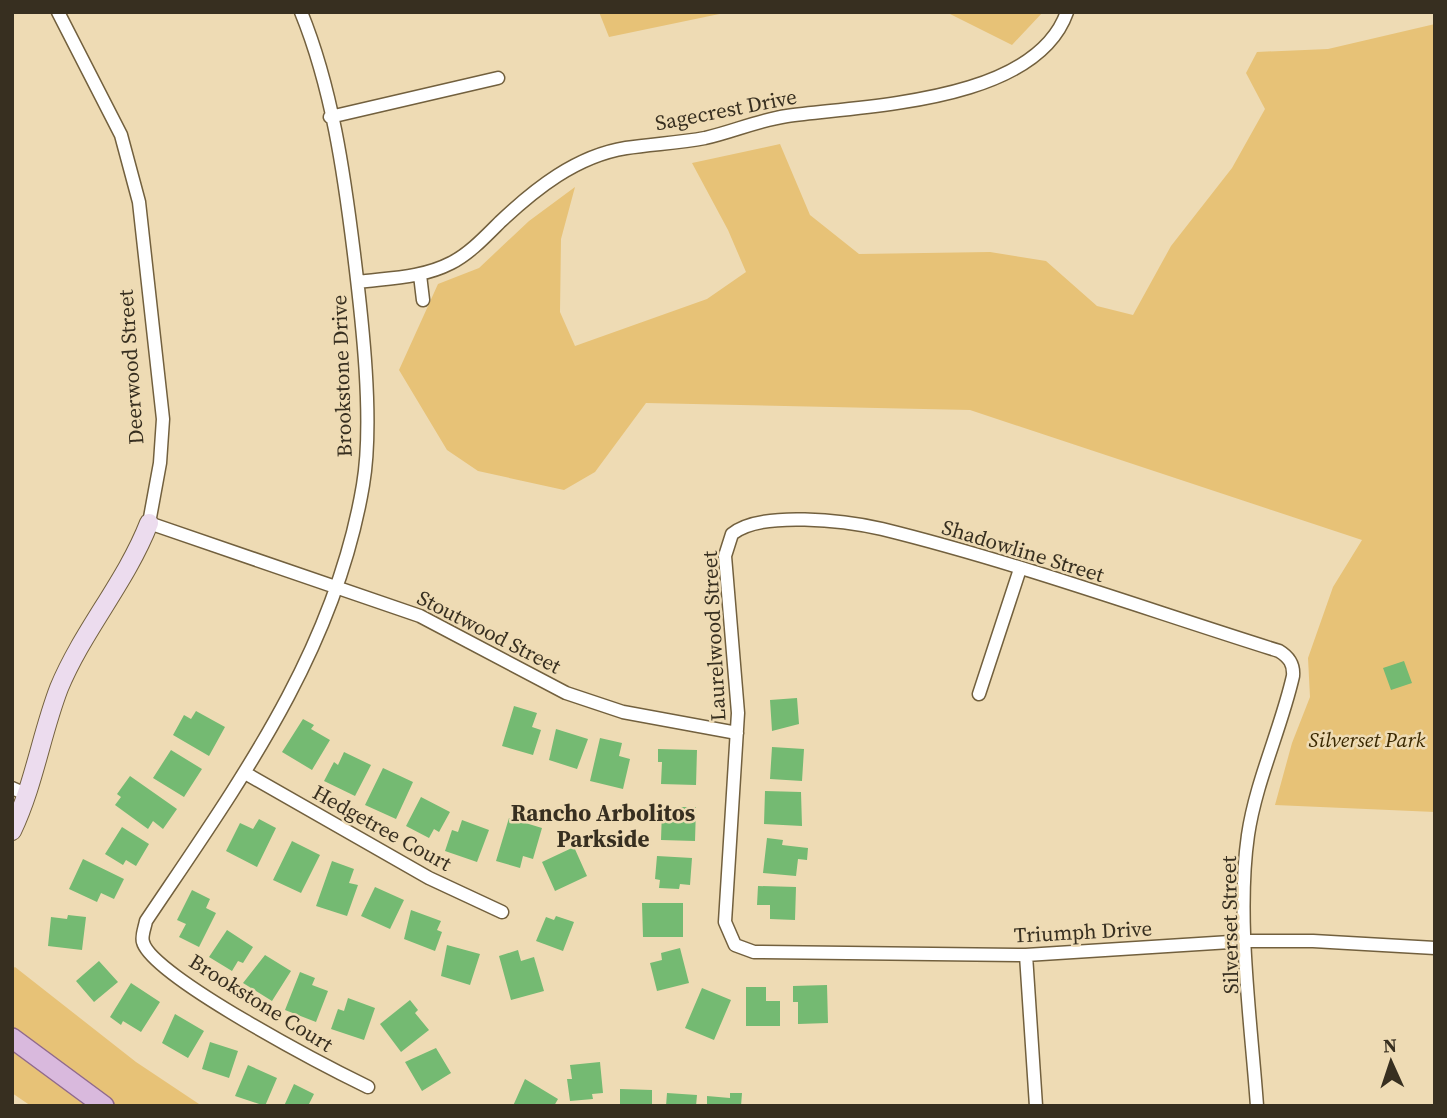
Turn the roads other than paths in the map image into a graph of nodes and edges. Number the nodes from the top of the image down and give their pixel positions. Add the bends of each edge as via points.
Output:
1 (58, 12) edge
2 (301, 12) edge
3 (1067, 12) edge
4 (498, 78) dead end
5 (330, 117) junction
6 (420, 275) junction
7 (358, 282) junction
8 (423, 300) dead end
9 (149, 523) junction
10 (732, 534) joint
11 (1020, 569) junction
12 (339, 589) junction
13 (1293, 666) joint
14 (979, 694) dead end
15 (737, 733) junction
16 (246, 772) junction
17 (20, 792) edge
18 (12, 831) edge
19 (502, 912) dead end
20 (142, 940) joint
21 (1246, 941) junction
22 (735, 945) joint
23 (1435, 948) edge
24 (1026, 956) junction
25 (12, 1038) edge
26 (368, 1087) dead end
27 (104, 1106) edge
28 (1036, 1106) edge
29 (1257, 1106) edge

1 - 9 street, Deerwood Street via 121,135 139,202 163,419
2 - 5 street, Brookstone Drive
3 - 6 street, Sagecrest Drive via 1033,59 992,80 901,104 783,116 704,138 622,149 569,167 525,198 471,249
4 - 5 street
5 - 7 street, Brookstone Drive via 344,173
6 - 7 street, Sagecrest Drive
6 - 8 street
7 - 12 street, Brookstone Drive via 367,423 364,484
9 - 12 street, Stoutwood Street
9 - 17 street, Deerwood Street via 131,565 71,663
10 - 11 street, Shadowline Street via 748,524 780,521 846,524 881,529
10 - 15 street, Laurelwood Street via 725,556 737,676
11 - 13 street, Shadowline Street via 1279,651
11 - 14 street
12 - 15 street, Stoutwood Street via 420,616 566,693 623,712
12 - 16 street, Brookstone Drive via 276,723
13 - 21 street, Silverset Street via 1248,834
15 - 22 street, Laurelwood Street via 725,922
16 - 19 street, Hedgetree Court via 429,878
16 - 20 street, Brookstone Drive via 146,920
17 - 18 street, Deerwood Street
20 - 26 street, Brookstone Court via 147,950 195,990 299,1054
21 - 23 street, Triumph Drive
21 - 24 street, Triumph Drive
21 - 29 street, Silverset Street
22 - 24 street, Triumph Drive via 754,952
24 - 28 street
25 - 27 main road

